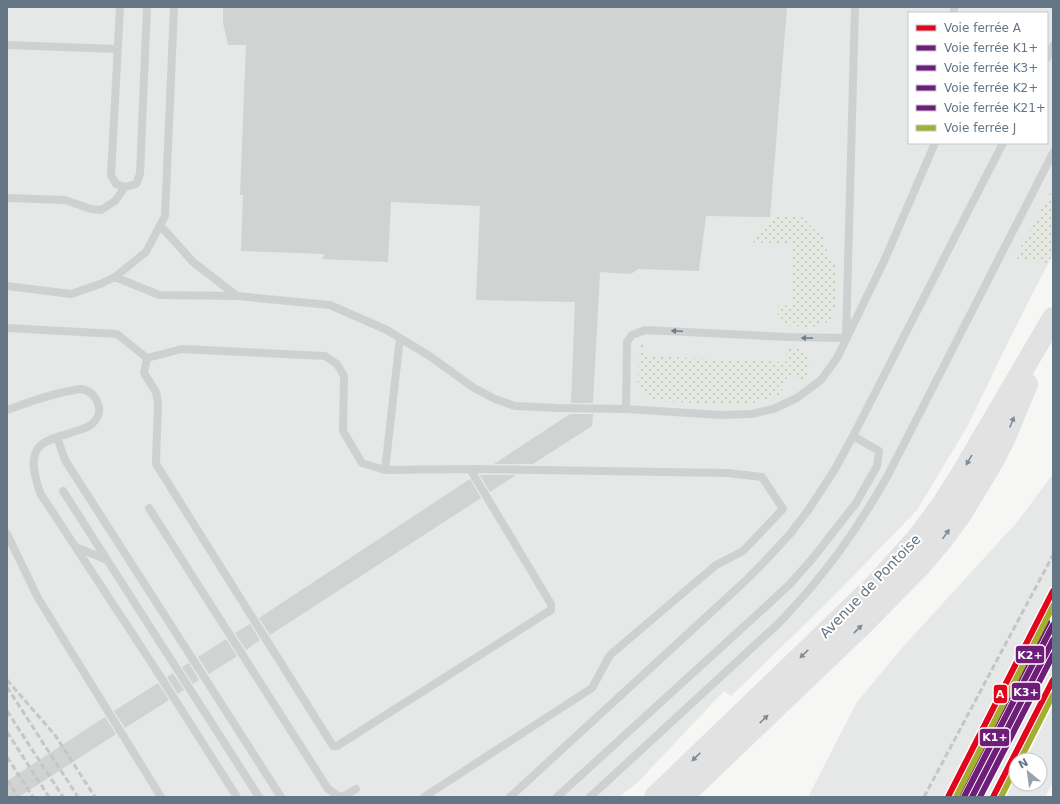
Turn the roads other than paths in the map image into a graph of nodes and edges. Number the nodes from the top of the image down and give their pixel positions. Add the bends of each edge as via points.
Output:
1 (120, 7) edge
2 (147, 7) edge
3 (174, 7) edge
4 (855, 7) edge
5 (7, 45) edge
6 (1053, 46) edge
7 (118, 49) junction
8 (1048, 56) edge
9 (935, 144) edge
10 (1003, 144) edge
11 (1053, 153) edge
12 (125, 186) junction
13 (7, 198) edge
14 (160, 225) junction
15 (115, 277) junction
16 (7, 286) edge
17 (237, 296) junction
18 (1053, 318) edge
19 (1053, 322) edge
20 (7, 328) edge
21 (400, 338) junction
22 (846, 338) junction
23 (147, 358) junction
24 (626, 409) junction
25 (7, 410) edge
26 (853, 436) junction
27 (56, 437) junction
28 (470, 469) junction
29 (385, 470) junction
30 (63, 491) dead end
31 (149, 508) dead end
32 (7, 534) edge
33 (76, 547) junction
34 (107, 560) junction
35 (356, 789) dead end
36 (161, 797) edge
37 (238, 797) edge
38 (258, 797) edge
39 (281, 797) edge
40 (341, 797) edge
41 (424, 797) edge
42 (510, 797) edge
43 (557, 797) edge
44 (590, 797) edge
45 (655, 797) edge
46 (682, 797) edge

1 - 7 lane
2 - 12 lane via 140,174 136,184
3 - 14 lane via 165,216
4 - 22 lane
5 - 7 lane
6 - 8 lane
7 - 12 lane via 111,175 116,184
9 - 22 lane via 886,259
10 - 26 lane
11 - 44 lane via 888,475 850,538 828,568 778,623
12 - 13 lane via 115,201 101,210 65,200
14 - 15 lane via 146,252
14 - 17 lane via 193,262
15 - 16 lane via 71,294
15 - 17 lane via 159,295
17 - 21 lane via 330,305
18 -> 45 main road, Avenue de Pontoise via 961,475 918,538 874,586
46 -> 19 main road, Avenue de Pontoise via 862,625 942,540 968,503 996,455
20 - 23 lane via 117,334
21 - 24 lane via 474,388 515,406
21 - 29 lane
22 - 24 lane via 837,358 821,380 797,398 773,409 751,414 721,415
22 -> 24 lane via 645,330 632,335 627,342
23 - 28 lane via 144,373 156,392 158,402 156,464 333,746 337,746 551,610 551,604
23 - 29 lane via 182,349 326,356 337,364 344,376 343,431 362,463
25 - 27 lane via 54,394 80,389 97,398 100,408 98,417 92,425
26 - 42 lane via 809,509 765,561
26 - 43 lane via 880,451 877,466 856,503 813,558 790,584
27 - 33 lane via 40,446 34,457 34,475 40,493
27 - 39 lane via 65,460
28 - 29 lane
28 - 41 lane via 728,473 762,477 783,509 743,551 716,565 610,655 592,688
30 - 34 lane
31 - 40 lane via 328,789
32 - 36 lane via 38,598
33 - 34 lane
33 - 37 lane
34 - 38 lane
35 - 40 lane

